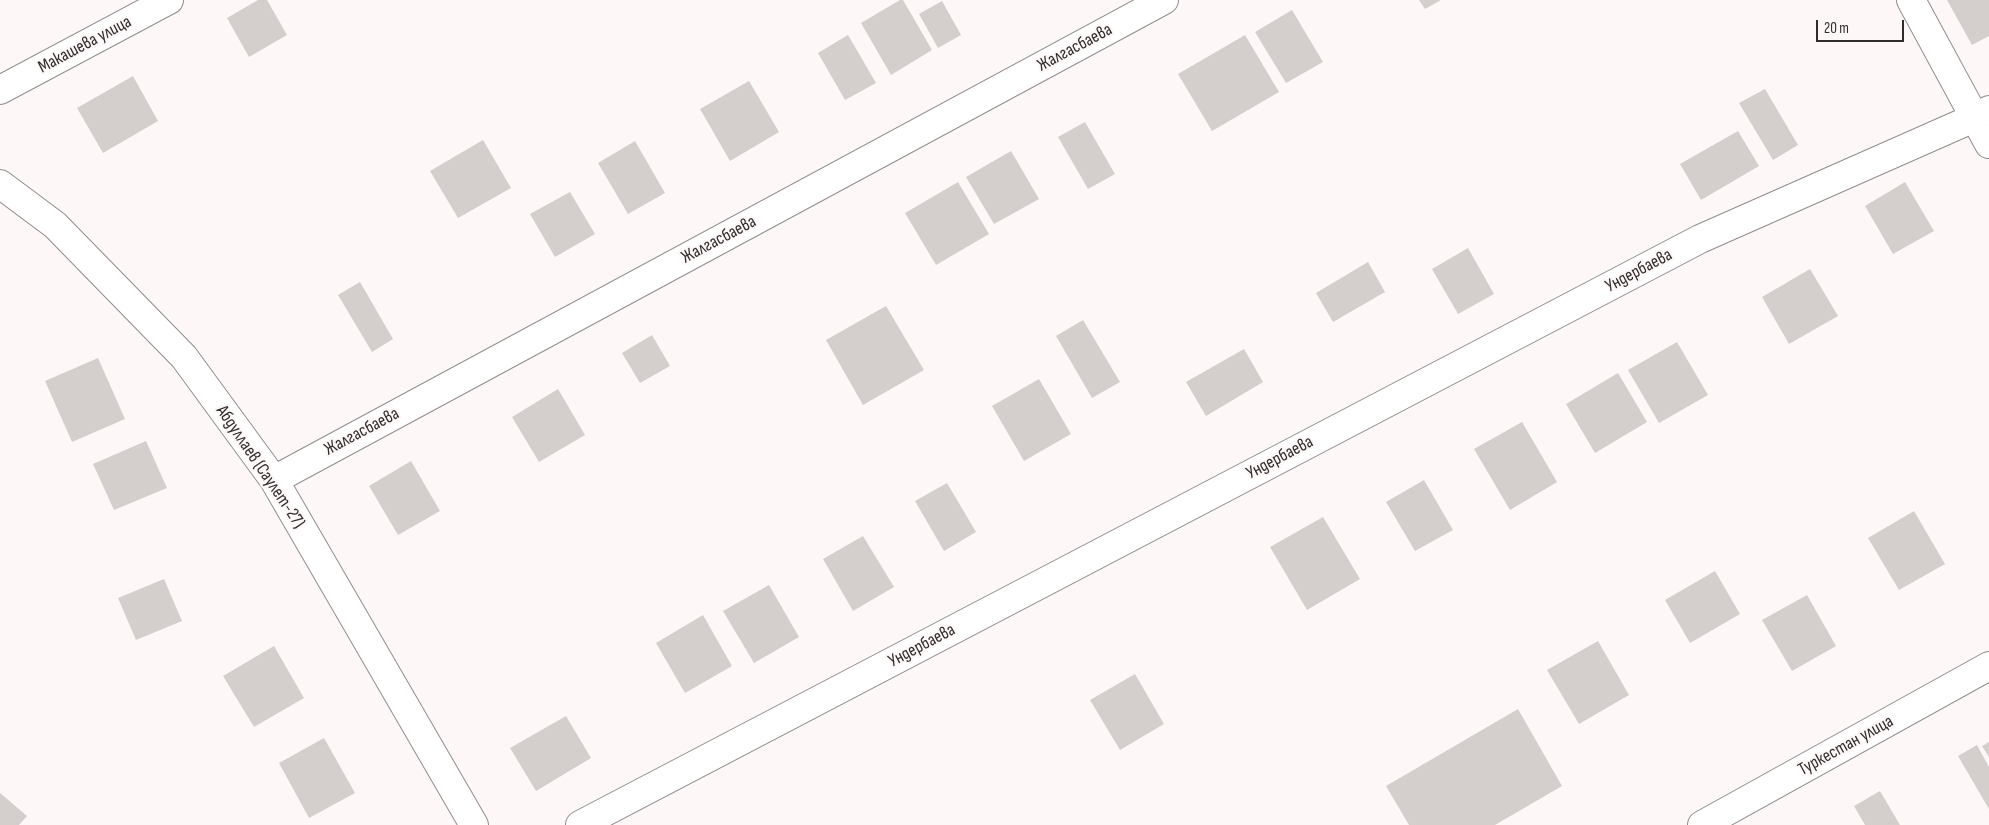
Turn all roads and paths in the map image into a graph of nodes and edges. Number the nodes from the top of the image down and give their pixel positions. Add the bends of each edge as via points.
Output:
1 (169, 0) edge
2 (1164, 0) edge
3 (1911, 0) edge
4 (0, 90) edge
5 (1982, 114) edge
6 (1989, 144) edge
7 (0, 184) edge
8 (274, 480) junction
9 (1989, 666) edge
10 (474, 825) edge
11 (580, 825) edge
12 (1702, 825) edge

1 - 4 street, Макашева улица
2 - 8 street, Жалгасбаева
3 - 5 street
5 - 6 street
5 - 11 street, Ундербаева via 1700,239
7 - 8 street, Абдуллаев (Саулет-27) via 55,225 184,357
8 - 10 street, Абдуллаев (Саулет-27)
9 - 12 street, Туркестан улица

